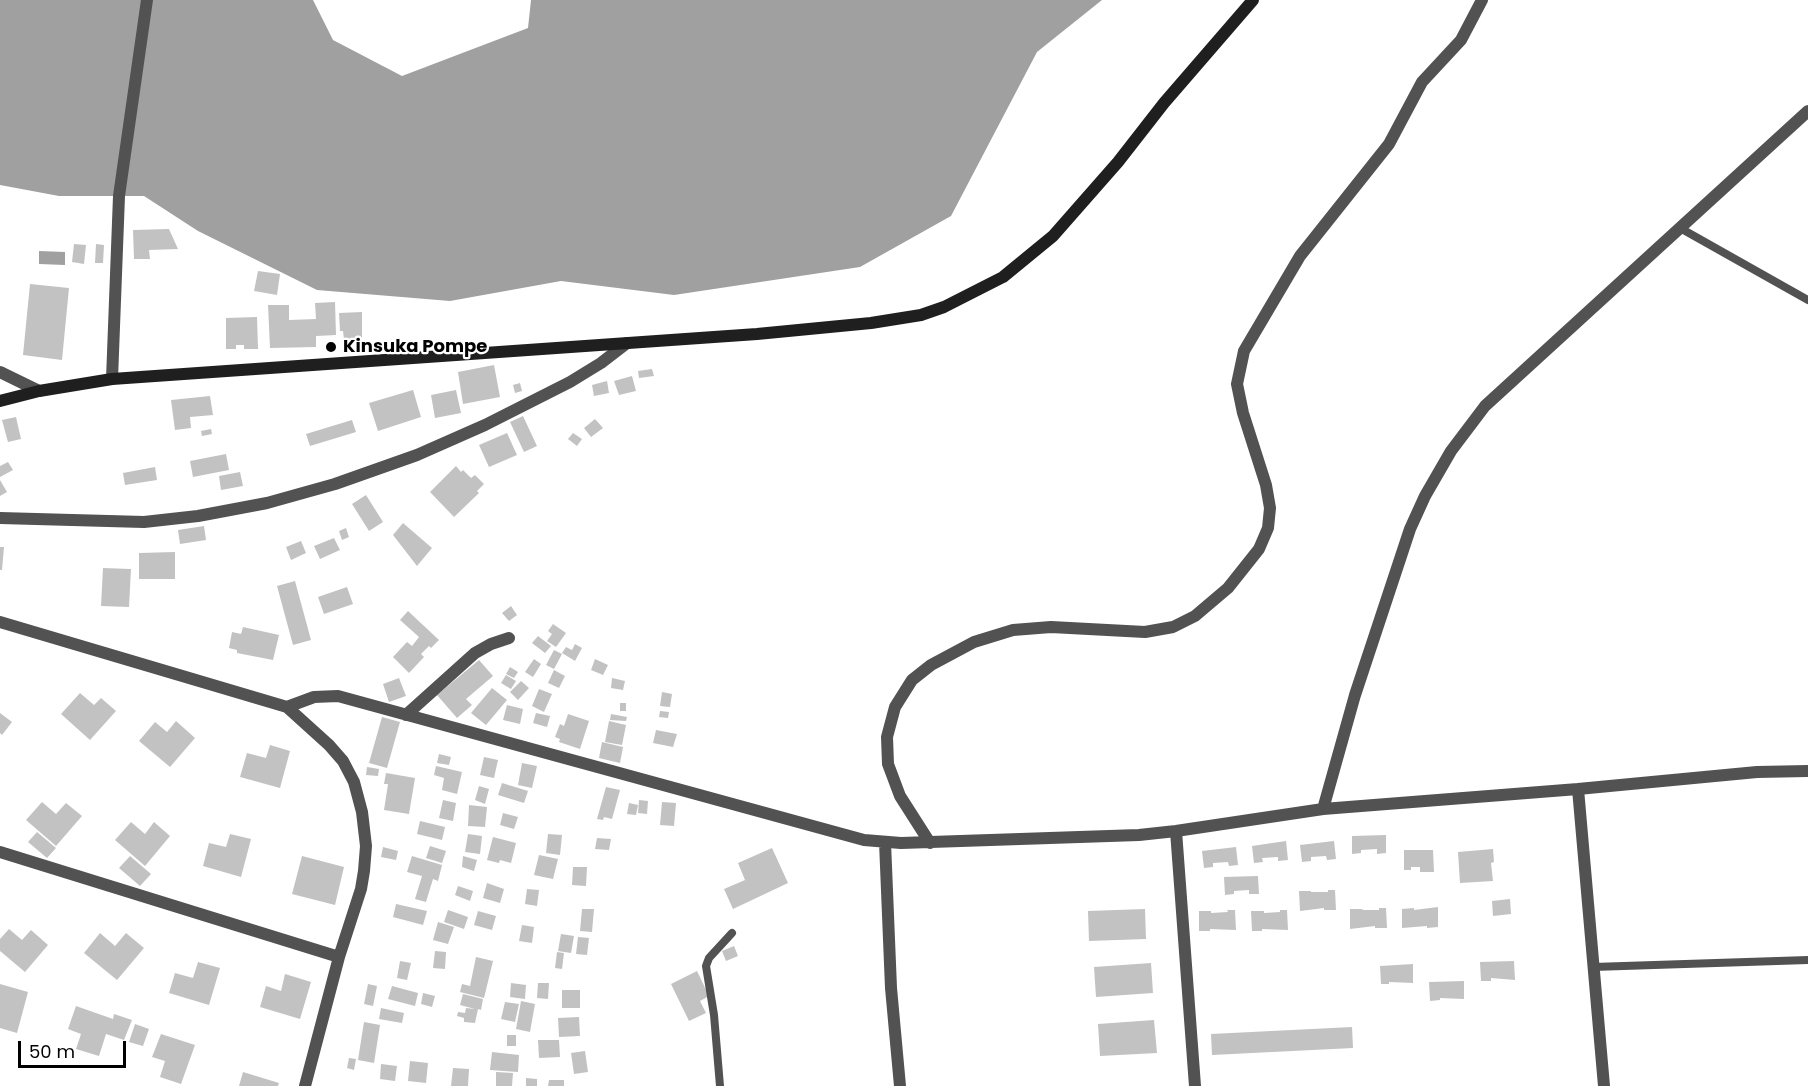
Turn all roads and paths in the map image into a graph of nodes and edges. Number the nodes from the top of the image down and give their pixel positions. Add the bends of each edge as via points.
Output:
1 (147, 0) edge
2 (1254, 0) edge
3 (1482, 0) edge
4 (1808, 111) edge
5 (1680, 228) junction
6 (1808, 300) edge
7 (627, 343) junction
8 (0, 372) edge
9 (112, 379) junction
10 (39, 391) junction
11 (0, 401) edge
12 (0, 518) edge
13 (0, 622) edge
14 (509, 638) dead end
15 (287, 707) junction
16 (406, 715) junction
17 (1808, 771) edge
18 (1578, 789) junction
19 (1323, 809) junction
20 (1176, 831) junction
21 (885, 842) junction
22 (930, 843) junction
23 (0, 852) edge
24 (732, 933) dead end
25 (339, 957) junction
26 (1808, 960) edge
27 (1593, 968) junction
28 (305, 1086) edge
29 (720, 1086) edge
30 (900, 1086) edge
31 (1195, 1086) edge
32 (1604, 1086) edge

1 - 9 street via 119,196
2 - 7 main road via 1053,236 984,288 936,310 888,321
3 - 22 street via 1461,40 1422,82 1389,144 1300,256 1244,351 1237,384 1270,508 1268,528 1259,549 1228,588 1195,616 1173,627 1144,632 1051,627 1012,630 974,642 912,680 895,707 887,737 888,764 900,796
4 - 5 street
5 - 6 lane
5 - 19 street via 1485,406 1451,451 1410,529 1355,695
7 - 9 main road
7 - 12 street via 570,382 485,425 417,455 267,503 144,522
8 - 10 street
9 - 10 main road
10 - 11 main road
13 - 15 street
14 - 16 street via 475,652
15 - 16 street via 314,697 338,696
15 - 25 street via 343,761 362,812 364,871
16 - 21 street via 864,840
17 - 18 street via 1756,772
18 - 19 street
18 - 27 street
19 - 20 street
20 - 22 street
20 - 31 street
21 - 22 street
21 - 30 street
23 - 25 street
24 - 29 lane via 706,966
25 - 28 street
26 - 27 lane
27 - 32 street

